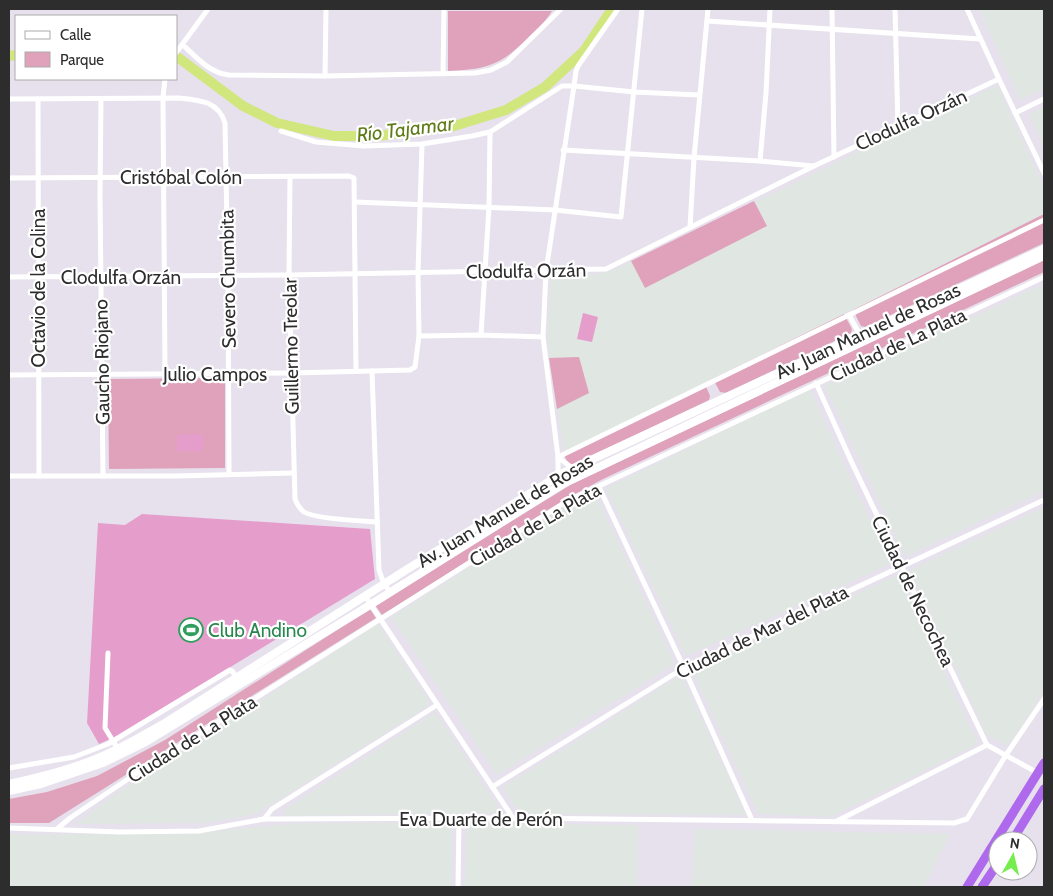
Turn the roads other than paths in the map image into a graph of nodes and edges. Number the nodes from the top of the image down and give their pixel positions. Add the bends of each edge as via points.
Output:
1 (208, 9) edge
2 (326, 9) edge
3 (444, 9) edge
4 (559, 9) edge
5 (618, 9) edge
6 (642, 9) edge
7 (708, 9) edge
8 (770, 9) edge
9 (832, 9) edge
10 (895, 9) edge
11 (967, 9) edge
12 (707, 21) junction
13 (770, 26) junction
14 (832, 30) junction
15 (894, 34) junction
16 (980, 39) junction
17 (183, 45) junction
18 (178, 51) edge
19 (443, 74) junction
20 (325, 76) junction
21 (999, 79) junction
22 (165, 80) edge
23 (574, 86) junction
24 (634, 92) junction
25 (700, 96) junction
26 (163, 97) junction
27 (9, 99) edge
28 (38, 99) junction
29 (101, 99) junction
30 (1044, 99) edge
31 (1015, 113) junction
32 (898, 127) junction
33 (282, 131) dead end
34 (490, 132) junction
35 (422, 144) junction
36 (563, 150) junction
37 (628, 154) junction
38 (834, 156) junction
39 (694, 158) junction
40 (760, 161) junction
41 (814, 166) junction
42 (1044, 173) edge
43 (290, 176) junction
44 (100, 177) junction
45 (226, 177) junction
46 (9, 178) edge
47 (37, 178) junction
48 (164, 178) junction
49 (355, 202) junction
50 (421, 205) junction
51 (489, 207) junction
52 (555, 210) junction
53 (1044, 220) edge
54 (690, 228) junction
55 (1044, 249) edge
56 (1044, 256) edge
57 (546, 271) junction
58 (486, 272) junction
59 (418, 273) junction
60 (354, 274) junction
61 (289, 275) junction
62 (101, 276) junction
63 (164, 276) junction
64 (228, 276) junction
65 (9, 277) edge
66 (38, 277) junction
67 (1044, 277) edge
68 (849, 315) junction
69 (481, 335) junction
70 (860, 335) junction
71 (419, 336) junction
72 (543, 337) junction
73 (356, 371) junction
74 (372, 371) junction
75 (229, 373) junction
76 (292, 373) junction
77 (164, 374) junction
78 (9, 375) edge
79 (38, 375) junction
80 (102, 375) junction
81 (816, 383) junction
82 (558, 457) junction
83 (572, 468) junction
84 (293, 473) junction
85 (229, 474) junction
86 (9, 476) edge
87 (39, 476) junction
88 (103, 476) junction
89 (558, 476) junction
90 (599, 486) junction
91 (1044, 500) edge
92 (376, 522) junction
93 (902, 566) junction
94 (384, 584) junction
95 (390, 592) junction
96 (365, 596) junction
97 (370, 605) junction
98 (380, 619) junction
99 (108, 653) dead end
100 (684, 668) junction
101 (237, 678) junction
102 (1044, 699) edge
103 (437, 705) junction
104 (113, 741) junction
105 (987, 746) junction
106 (118, 749) junction
107 (1006, 755) junction
108 (1044, 763) edge
109 (9, 768) edge
110 (1038, 773) junction
111 (9, 784) edge
112 (492, 787) junction
113 (1044, 789) edge
114 (9, 791) edge
115 (513, 818) junction
116 (264, 819) junction
117 (459, 819) junction
118 (752, 820) junction
119 (834, 822) junction
120 (9, 828) edge
121 (57, 829) junction
122 (1018, 831) edge
123 (458, 887) edge
124 (967, 887) edge

1 - 17 street
2 - 20 street
3 - 19 street
4 - 19 street via 499,68
5 - 23 street via 578,66
6 - 24 street
7 - 12 street
8 - 13 street
9 - 14 street
10 - 15 street
11 - 16 street
12 - 13 street
12 - 25 street
13 - 14 street
13 - 40 street
14 - 15 street
14 - 38 street
15 - 16 street
15 - 32 street
16 - 21 street
17 - 18 street
17 - 20 street via 220,74
19 - 20 street
21 - 31 street
21 - 32 street, Clodulfa Orzán
22 - 26 street
23 - 24 street
23 - 34 street via 562,86
23 - 36 street
24 - 25 street
24 - 37 street
25 - 39 street
26 - 29 street
26 - 45 street, Severo Chumbita via 192,99 218,109 225,123
26 - 48 street
27 - 28 street
28 - 29 street
28 - 47 street, Octavio de la Colina
29 - 44 street, Gaucho Riojano
30 - 31 street
31 - 42 street
32 - 38 street, Clodulfa Orzán
33 - 35 street via 338,145
34 - 35 street
34 - 51 street
35 - 50 street
36 - 37 street
36 - 52 street
37 - 39 street
37 - 52 street via 621,217
38 - 41 street, Clodulfa Orzán
39 - 40 street
39 - 54 street
40 - 41 street
41 - 54 street, Clodulfa Orzán
43 - 45 street, Cristóbal Colón
43 - 49 street, Cristóbal Colón via 354,178
43 - 61 street, Guillermo Treolar
44 - 47 street, Cristóbal Colón
44 - 48 street, Cristóbal Colón
44 - 62 street, Gaucho Riojano
45 - 48 street, Cristóbal Colón
45 - 64 street, Severo Chumbita
46 - 47 street, Cristóbal Colón
47 - 66 street, Octavio de la Colina
48 - 63 street
49 - 50 street
49 - 60 street
50 - 51 street
50 - 59 street
51 - 52 street
51 - 58 street
52 - 57 street
53 - 68 street
54 - 57 street, Clodulfa Orzán via 606,269
55 - 70 main road, Av. Juan Manuel de Rosas
56 - 95 main road, Av. Juan Manuel de Rosas via 563,484
57 - 58 street, Clodulfa Orzán
57 - 72 street
58 - 59 street, Clodulfa Orzán
58 - 69 street
59 - 60 street, Clodulfa Orzán
59 - 71 street
60 - 61 street, Clodulfa Orzán
60 - 73 street
61 - 64 street, Clodulfa Orzán
61 - 76 street, Guillermo Treolar
62 - 63 street, Clodulfa Orzán
62 - 66 street, Clodulfa Orzán
62 - 80 street, Gaucho Riojano
63 - 64 street, Clodulfa Orzán
63 - 77 street
64 - 75 street, Severo Chumbita
65 - 66 street, Clodulfa Orzán
66 - 79 street, Octavio de la Colina
67 - 81 street, Ciudad de La Plata
68 - 70 street
68 - 82 street
69 - 71 street
69 - 72 street
70 - 83 main road, Av. Juan Manuel de Rosas
71 - 74 street, Julio Campos via 416,367
72 - 82 street
73 - 74 street, Julio Campos
73 - 76 street, Julio Campos
74 - 92 street
75 - 76 street, Julio Campos
75 - 77 street, Julio Campos
75 - 85 street, Severo Chumbita
76 - 84 street, Guillermo Treolar
77 - 80 street, Julio Campos
78 - 79 street, Julio Campos
79 - 80 street, Julio Campos
79 - 87 street, Octavio de la Colina
80 - 88 street, Gaucho Riojano
81 - 90 street, Ciudad de La Plata
81 - 93 street, Ciudad de Necochea
82 - 83 street
82 - 89 street
83 - 89 main road, Av. Juan Manuel de Rosas
84 - 85 street
84 - 92 street, Guillermo Treolar via 295,499 304,512 314,516
85 - 88 street
86 - 87 street
87 - 88 street
89 - 94 main road, Av. Juan Manuel de Rosas
90 - 98 street, Ciudad de La Plata via 568,501
90 - 100 street
91 - 93 street, Ciudad de Mar del Plata
92 - 94 street via 379,570
93 - 100 street, Ciudad de Mar del Plata
93 - 105 street, Ciudad de Necochea
94 - 95 street
94 - 96 main road, Av. Juan Manuel de Rosas
95 - 97 main road, Av. Juan Manuel de Rosas
96 - 97 street
96 - 101 main road, Av. Juan Manuel de Rosas
97 - 98 street
97 - 114 main road, Av. Juan Manuel de Rosas via 144,743 94,766
98 - 103 street
98 - 121 street, Ciudad de La Plata via 137,773
99 - 104 street via 105,728
100 - 112 street, Ciudad de Mar del Plata
100 - 118 street
101 - 104 street via 230,670
101 - 106 main road, Av. Juan Manuel de Rosas
102 - 107 street
103 - 112 street
103 - 116 street via 272,809
104 - 106 street
104 - 109 street via 74,757
105 - 107 street
105 - 119 street
106 - 111 main road, Av. Juan Manuel de Rosas via 54,773
107 - 110 street
107 - 119 street, Eva Duarte de Perón via 967,819 954,823
108 - 110 highway
110 - 124 highway
112 - 115 street
113 - 122 highway
115 - 117 street, Eva Duarte de Perón
115 - 118 street, Eva Duarte de Perón
116 - 117 street, Eva Duarte de Perón
116 - 121 street, Eva Duarte de Perón via 199,831
117 - 123 street
118 - 119 street, Eva Duarte de Perón
120 - 121 street, Eva Duarte de Perón

